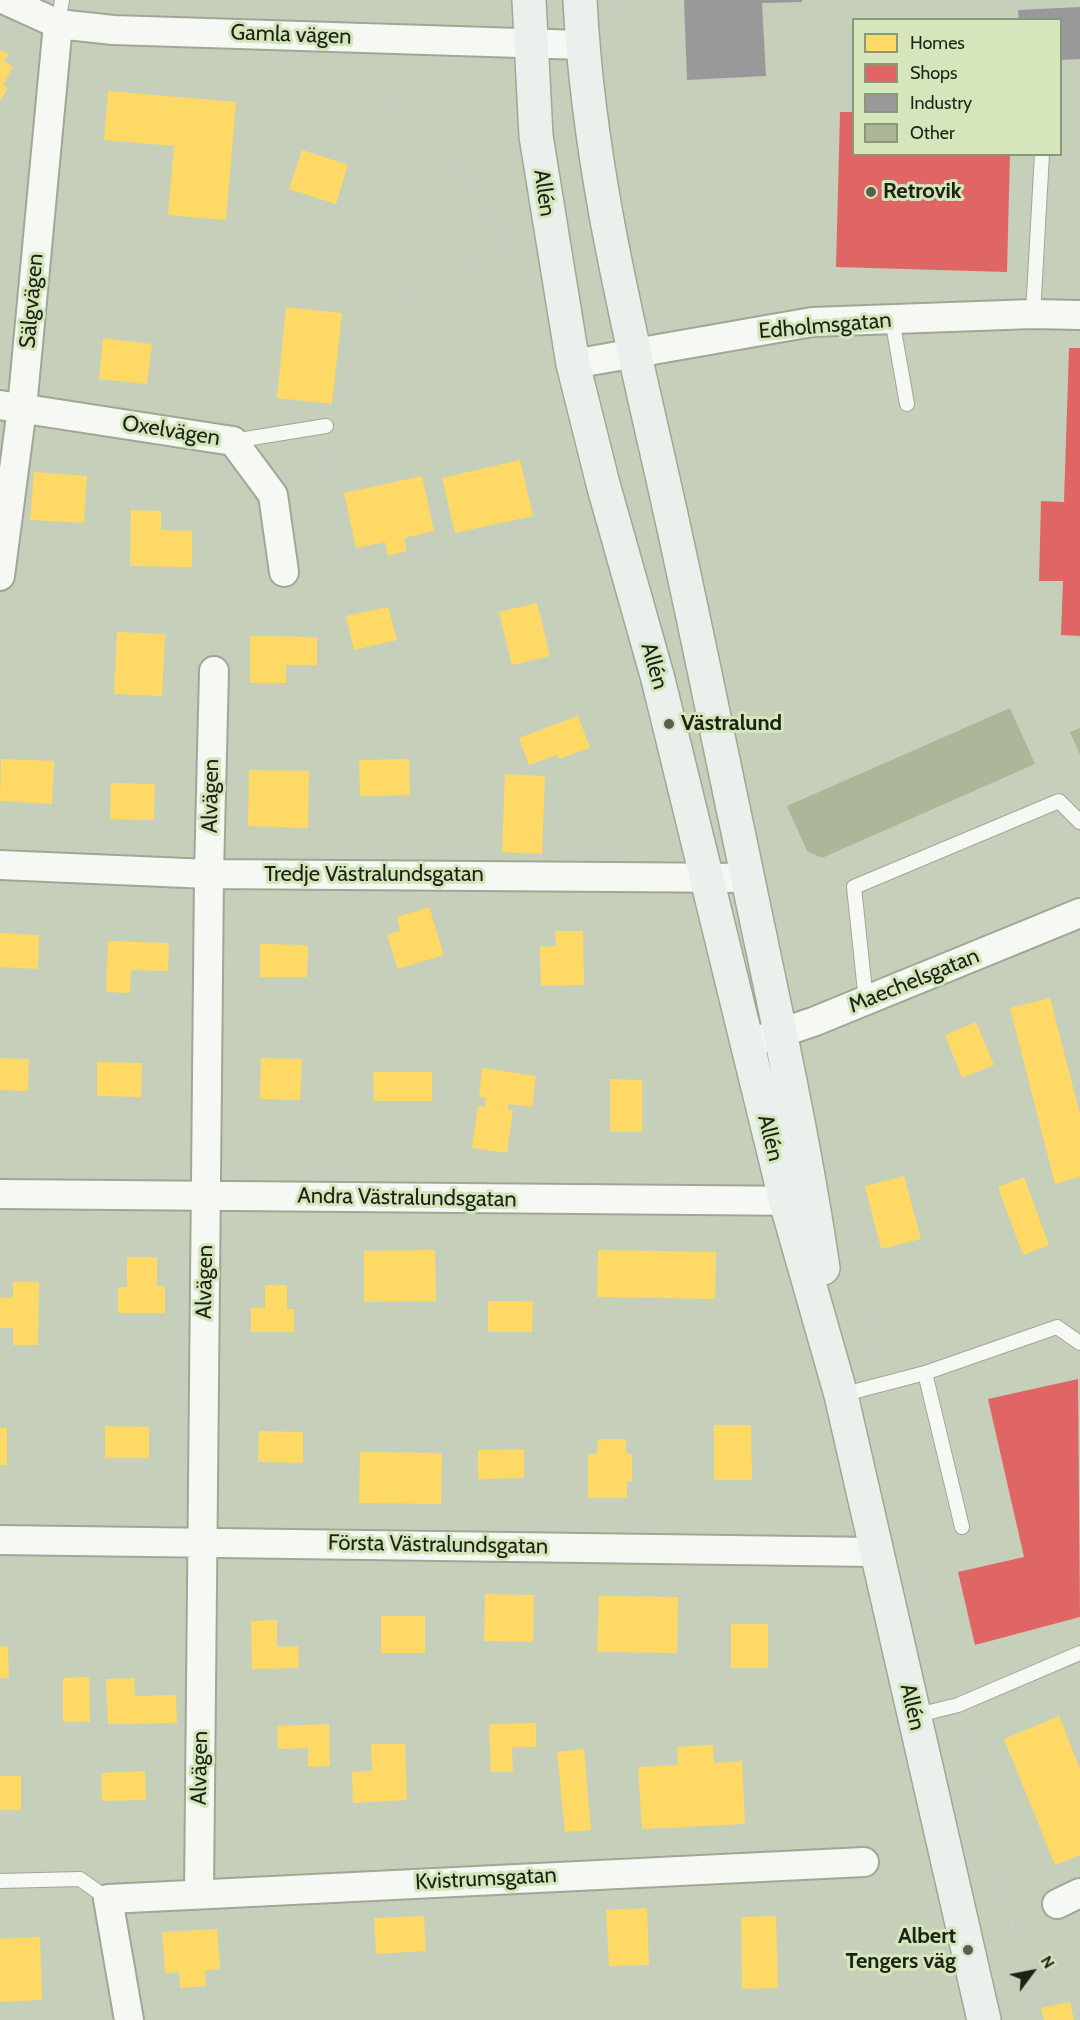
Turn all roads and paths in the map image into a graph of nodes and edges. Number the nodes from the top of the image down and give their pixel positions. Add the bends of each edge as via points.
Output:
1 (5, 0) edge
2 (529, 0) edge
3 (580, 0) edge
4 (60, 12) edge
5 (302, 35) junction
6 (530, 44) junction
7 (582, 45) junction
8 (1042, 156) edge
9 (515, 253) junction
10 (523, 270) dead end
11 (1033, 314) junction
12 (1080, 315) edge
13 (892, 319) junction
14 (633, 352) junction
15 (573, 364) junction
16 (907, 404) dead end
17 (11, 407) edge
18 (326, 426) junction
19 (233, 441) junction
20 (526, 527) dead end
21 (284, 572) dead end
22 (0, 576) edge
23 (214, 670) dead end
24 (1080, 822) edge
25 (0, 865) edge
26 (209, 874) junction
27 (709, 877) junction
28 (747, 878) junction
29 (1080, 913) edge
30 (866, 1001) junction
31 (781, 1033) junction
32 (745, 1044) junction
33 (0, 1194) edge
34 (206, 1195) junction
35 (800, 1202) junction
36 (1080, 1343) edge
37 (925, 1373) junction
38 (841, 1395) junction
39 (962, 1527) dead end
40 (0, 1540) edge
41 (203, 1542) junction
42 (875, 1552) junction
43 (1080, 1653) edge
44 (914, 1716) junction
45 (864, 1862) joint
46 (948, 1862) junction
47 (0, 1881) edge
48 (199, 1893) junction
49 (108, 1899) junction
50 (129, 2020) edge
51 (984, 2020) edge

1 - 4 street, Gamla vägen
2 - 6 main road, Allén
3 - 7 main road, Allén
4 - 5 street, Gamla vägen via 113,30
4 - 17 street, Sälgvägen
5 - 6 street, Gamla vägen
5 - 9 path via 430,130 486,204
6 - 7 street, Gamla vägen
6 - 15 main road, Allén via 537,147
7 - 14 main road, Allén via 618,289
8 - 11 lane
9 - 10 path
9 - 18 path via 425,281 350,376
11 - 12 street, Edholmsgatan
11 - 13 street, Edholmsgatan
13 - 14 street, Edholmsgatan via 812,322
13 - 16 lane
14 - 15 street, Edholmsgatan
14 - 28 main road, Allén
15 - 27 main road, Allén
17 - 19 street, Oxelvägen
17 - 22 street, Sälgvägen
18 - 19 lane
18 - 20 path via 336,514 348,557 376,563
19 - 21 street, Oxelvägen via 273,495
23 - 26 street, Alvägen
24 - 30 lane via 1059,801 854,887
25 - 26 street, Tredje Västralundsgatan
26 - 27 street, Tredje Västralundsgatan
26 - 34 street, Alvägen
27 - 28 street, Tredje Västralundsgatan
27 - 32 main road, Allén
28 - 31 main road, Allén
29 - 30 street, Maechelsgatan
30 - 31 street, Maechelsgatan
31 - 32 street, Maechelsgatan
31 - 35 main road, Allén
32 - 35 main road, Allén
33 - 34 street, Andra Västralundsgatan
34 - 35 street, Andra Västralundsgatan
34 - 41 street, Alvägen
35 - 38 main road, Allén
36 - 37 lane via 1057,1327
37 - 38 lane
37 - 39 lane
38 - 42 main road, Allén
40 - 41 street, Första Västralundsgatan
41 - 42 street, Första Västralundsgatan
41 - 48 street, Alvägen
42 - 44 main road, Allén
43 - 44 lane via 958,1705
44 - 46 main road, Allén
45 - 46 path
45 - 48 street, Kvistrumsgatan
46 - 51 main road, Allén
47 - 49 lane via 80,1879
48 - 49 street, Kvistrumsgatan
49 - 50 street

